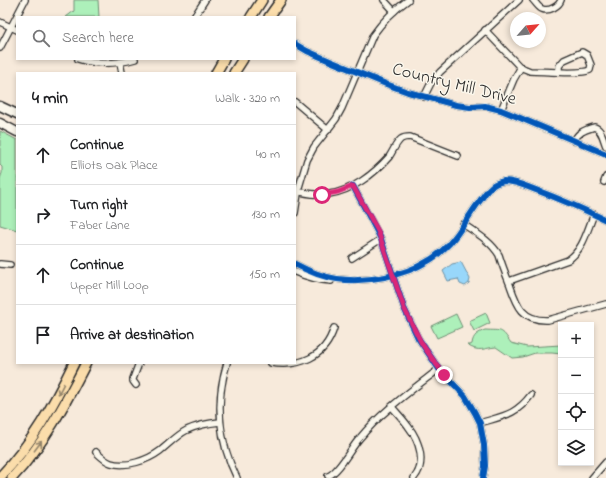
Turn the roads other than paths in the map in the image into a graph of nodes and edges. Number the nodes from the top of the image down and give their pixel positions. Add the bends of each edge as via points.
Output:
1 (25, 0) edge
2 (205, 0) edge
3 (262, 0) edge
4 (281, 0) edge
5 (384, 0) edge
6 (408, 0) edge
7 (519, 0) edge
8 (533, 0) edge
9 (561, 0) edge
10 (394, 11) junction
11 (17, 16) edge
12 (195, 16) edge
13 (252, 16) edge
14 (270, 16) edge
15 (16, 17) edge
16 (0, 22) edge
17 (11, 27) junction
18 (16, 30) edge
19 (485, 30) junction
20 (296, 45) edge
21 (0, 48) edge
22 (83, 60) edge
23 (130, 60) edge
24 (223, 60) edge
25 (242, 60) edge
26 (120, 62) junction
27 (520, 67) junction
28 (122, 72) edge
29 (217, 72) edge
30 (235, 72) edge
31 (357, 72) junction
32 (559, 72) junction
33 (424, 97) junction
34 (296, 103) edge
35 (0, 106) edge
36 (501, 110) junction
37 (16, 114) edge
38 (0, 123) edge
39 (328, 130) junction
40 (16, 131) edge
41 (574, 141) junction
42 (606, 146) edge
43 (606, 154) edge
44 (458, 156) dead end
45 (353, 186) junction
46 (297, 191) edge
47 (296, 202) edge
48 (594, 214) junction
49 (606, 220) edge
50 (463, 224) junction
51 (381, 240) junction
52 (352, 258) dead end
53 (0, 264) edge
54 (296, 264) edge
55 (10, 265) dead end
56 (296, 272) edge
57 (393, 275) junction
58 (345, 280) junction
59 (509, 281) junction
60 (606, 304) edge
61 (334, 328) dead end
62 (74, 364) edge
63 (85, 364) edge
64 (139, 364) edge
65 (227, 364) edge
66 (282, 364) edge
67 (295, 364) edge
68 (296, 364) edge
69 (439, 368) junction
70 (136, 386) dead end
71 (531, 395) dead end
72 (392, 407) junction
73 (220, 422) junction
74 (480, 423) junction
75 (96, 452) dead end
76 (606, 462) edge
77 (9, 476) edge
78 (328, 476) dead end
79 (237, 478) edge
80 (414, 478) edge
81 (483, 478) edge
82 (592, 478) edge

1 - 11 street
2 - 12 street
3 - 13 main road
4 - 14 main road
5 - 10 street
6 - 10 street
7 - 19 street
8 - 9 street via 540,8 548,10 558,6
10 - 31 street via 373,35
15 - 17 street
16 - 17 street
17 - 18 street
17 - 21 street
19 - 27 street
19 - 33 street via 435,76
20 - 31 street, Country Mill Drive
22 - 26 street
23 - 26 street
24 - 29 main road
25 - 30 main road
26 - 28 street
27 - 32 street via 530,71
27 - 36 street
31 - 33 street, Country Mill Drive
31 - 39 street via 342,108
32 - 32 street via 583,73 590,70 591,65 587,55 580,53 564,60 559,66
33 - 36 street, Country Mill Drive via 470,107 485,106
34 - 39 street
35 - 37 street
36 - 41 street, Country Mill Drive
38 - 40 street
39 - 46 street via 307,160
41 - 42 street via 580,133 596,127 599,128
41 - 43 street, Country Mill Drive
44 - 45 street via 406,137 400,140 380,166
45 - 46 street via 329,194
45 - 51 street
46 - 47 street
48 - 49 street
48 - 50 street via 519,183 504,181 489,189
48 - 59 street via 580,249 568,260
50 - 57 street via 450,243 434,258
50 - 59 street via 495,249
51 - 52 street
51 - 57 street
53 - 55 street
54 - 58 street via 315,273
56 - 58 street via 320,280
57 - 58 street
57 - 69 street via 418,338
59 - 60 street via 520,309 535,319 548,320
61 - 68 street via 324,348
62 -> 77 main road via 55,401
77 -> 63 main road via 29,458 44,438
64 - 70 street via 133,379
65 - 73 street via 220,402
66 - 67 street
69 - 72 street
69 - 74 street via 465,396
71 - 74 street via 513,412
72 - 78 street via 358,439 335,473
72 - 80 street via 413,433 419,447 420,468
73 - 75 street via 187,430 159,452 134,463 112,464
73 - 79 street via 225,450
74 - 81 street via 485,454
76 - 82 street

